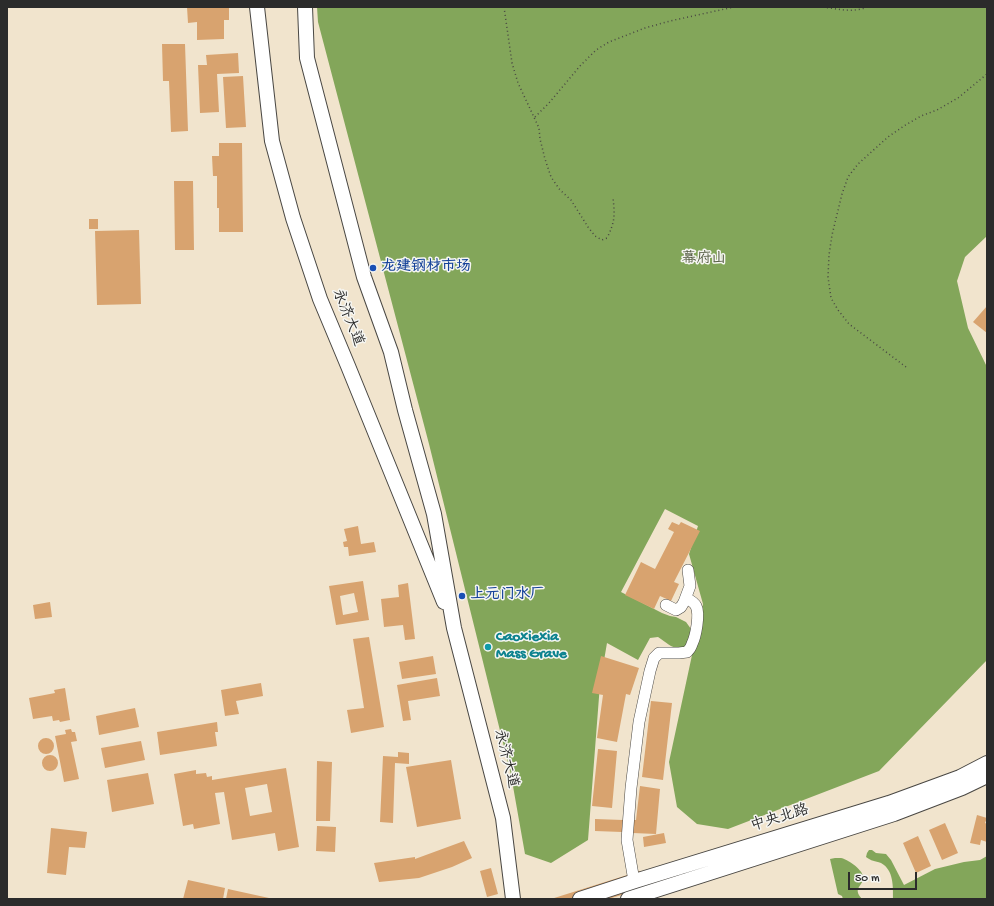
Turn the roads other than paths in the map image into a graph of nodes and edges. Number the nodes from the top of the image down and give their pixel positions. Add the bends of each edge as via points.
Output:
1 (257, 7) edge
2 (304, 7) edge
3 (688, 570) dead end
4 (686, 598) junction
5 (666, 605) dead end
6 (454, 628) junction
7 (987, 763) edge
8 (987, 776) edge
9 (634, 881) junction
10 (513, 899) edge
11 (580, 899) edge
12 (628, 899) edge

1 - 6 main road, 永济大道 via 272,141 293,218 320,299
2 - 6 main road, 永济大道 via 307,58 364,277 391,352 434,514
3 - 4 lane via 690,586
4 - 5 lane via 676,610
4 - 9 lane via 695,603 698,614 692,646 687,652 659,653 654,658 639,722 627,840
6 - 10 main road, 永济大道 via 503,818
7 - 9 main road, 中央北路 via 960,777 889,803
8 - 12 main road via 894,814
9 - 11 main road, 中央北路

